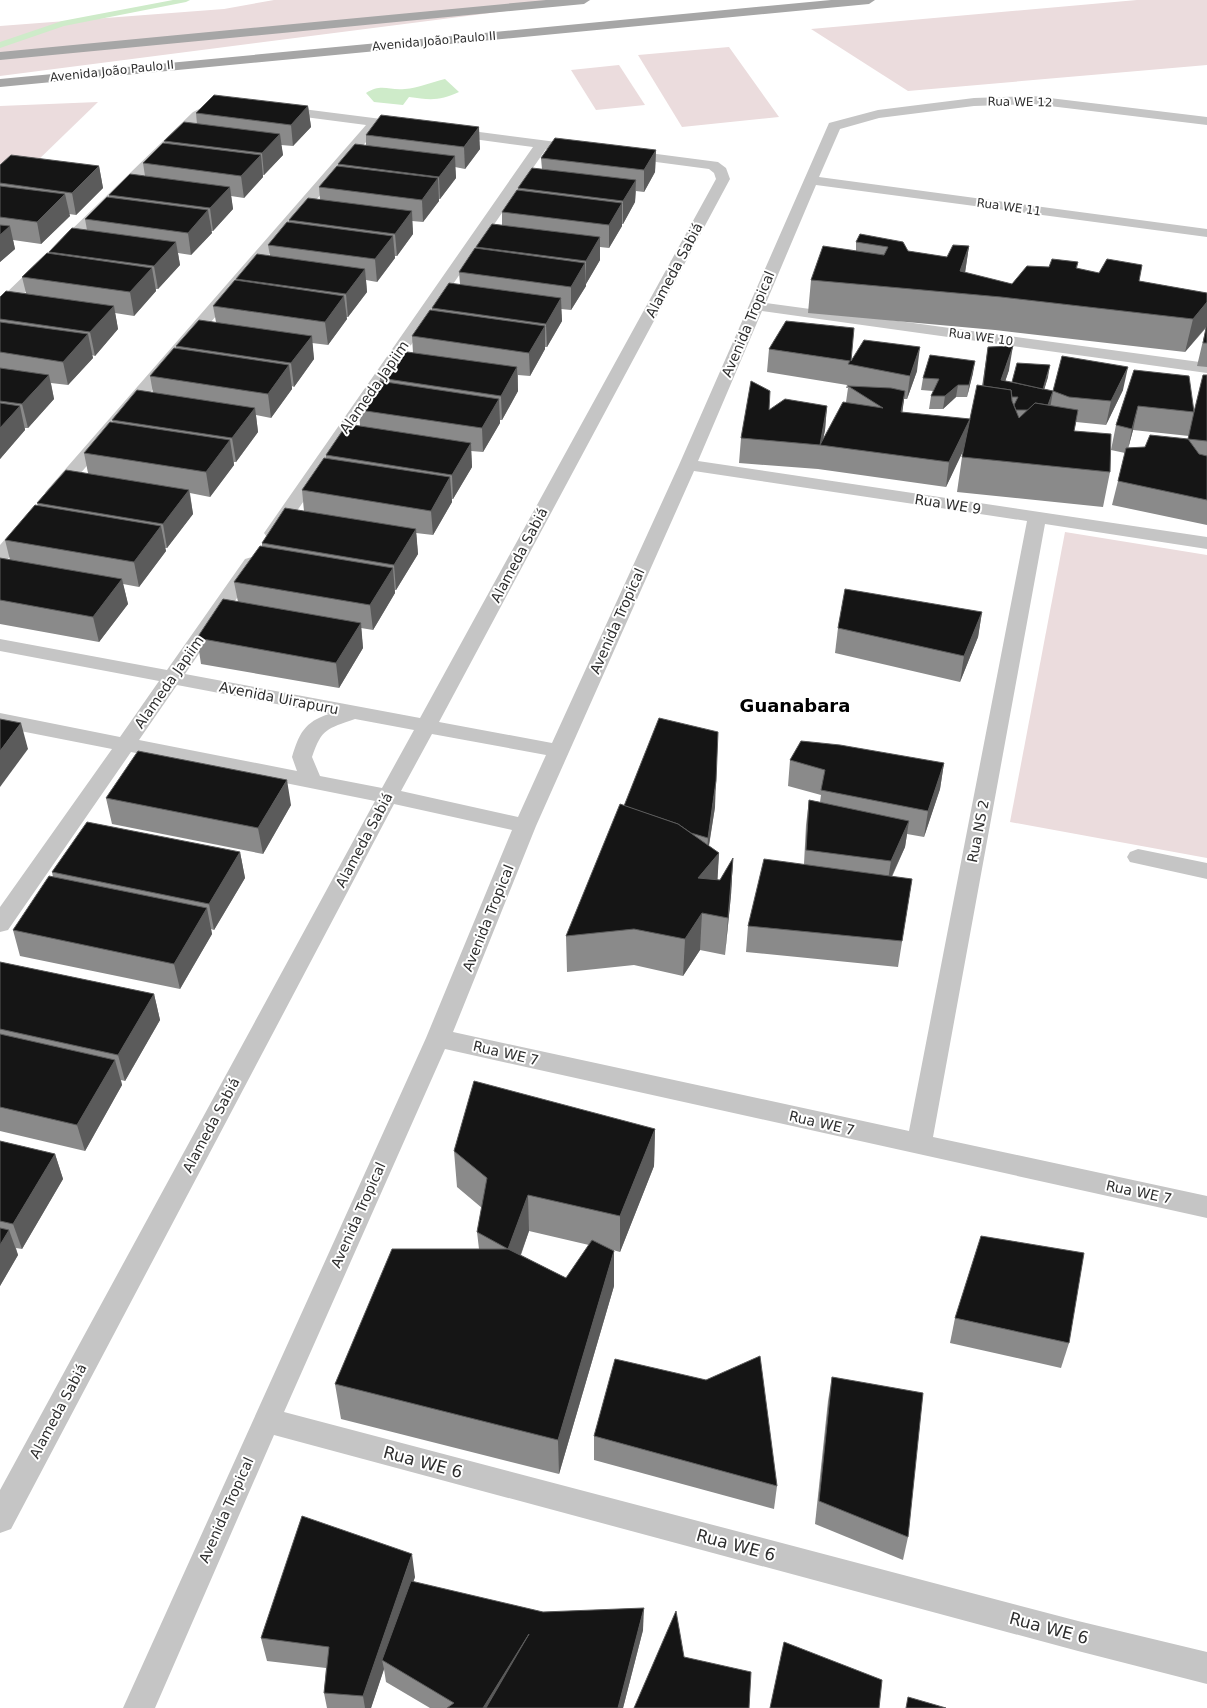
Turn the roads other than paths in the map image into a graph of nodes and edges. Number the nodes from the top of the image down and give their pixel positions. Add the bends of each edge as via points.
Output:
1 (584, 0) edge
2 (868, 0) edge
3 (0, 56) edge
4 (0, 83) edge
5 (236, 106) edge
6 (267, 108) edge
7 (1207, 121) edge
8 (376, 122) junction
9 (834, 126) joint
10 (416, 127) edge
11 (439, 130) edge
12 (542, 144) junction
13 (596, 151) edge
14 (612, 153) edge
15 (811, 180) junction
16 (1207, 233) edge
17 (756, 306) junction
18 (0, 308) edge
19 (1207, 368) edge
20 (688, 465) junction
21 (47, 502) edge
22 (37, 514) edge
23 (1037, 518) junction
24 (1207, 543) edge
25 (0, 556) edge
26 (0, 645) edge
27 (172, 678) junction
28 (354, 712) junction
29 (0, 720) edge
30 (427, 726) junction
31 (125, 745) junction
32 (559, 751) junction
33 (312, 782) junction
34 (388, 796) junction
35 (525, 826) junction
36 (1138, 857) dead end
37 (1207, 870) edge
38 (0, 924) edge
39 (438, 1038) junction
40 (919, 1145) junction
41 (1207, 1207) edge
42 (266, 1420) junction
43 (0, 1519) edge
44 (1207, 1668) edge
45 (139, 1708) edge

1 - 3 main road, Avenida João Paulo II
2 - 4 main road, Avenida João Paulo II
5 - 18 street via 215,108 198,115
6 - 8 street
7 - 9 street, Rua WE 12 via 1033,100 1005,100 878,114
8 - 10 street
8 - 21 street
9 - 15 street, Avenida Tropical
11 - 12 street
12 - 13 street
12 - 27 street, Alameda Japiim
14 - 30 street, Alameda Sabiá via 713,165 721,171 723,179
15 - 16 street, Rua WE 11
15 - 17 street, Avenida Tropical
17 - 19 street, Rua WE 10
17 - 20 street, Avenida Tropical
20 - 23 street, Rua WE 9
20 - 32 street, Avenida Tropical
22 - 25 street
23 - 24 street, Rua WE 9
23 - 40 street, Rua NS 2
26 - 27 street, Avenida Uirapuru
27 - 28 street, Avenida Uirapuru
27 - 31 street, Alameda Japiim
28 - 30 street, Avenida Uirapuru
28 - 33 street via 323,724 309,736 302,757
29 - 31 street
30 - 32 street, Avenida Uirapuru
30 - 34 street, Alameda Sabiá
31 - 33 street
31 - 38 street, Alameda Japiim
32 - 35 street, Avenida Tropical
33 - 34 street
34 - 35 street
34 - 43 street, Alameda Sabiá
35 - 39 street, Avenida Tropical
36 - 37 street
39 - 40 street, Rua WE 7
39 - 42 street, Avenida Tropical
40 - 41 street, Rua WE 7
42 - 44 street, Rua WE 6
42 - 45 street, Avenida Tropical

